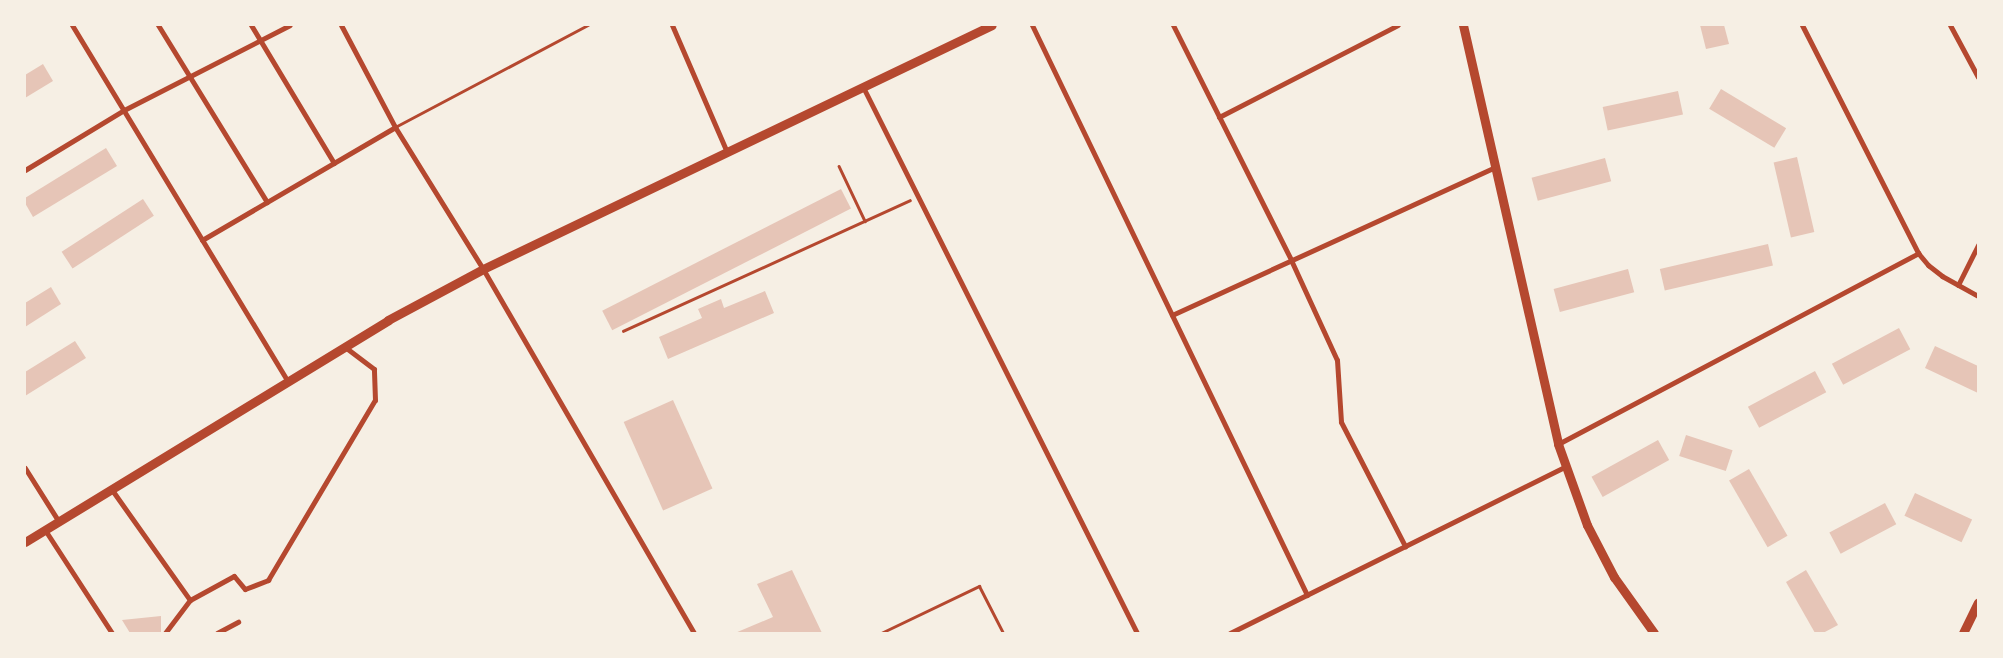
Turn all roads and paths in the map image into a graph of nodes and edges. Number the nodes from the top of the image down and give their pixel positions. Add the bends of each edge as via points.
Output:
1 (72, 25) edge
2 (158, 25) edge
3 (252, 25) edge
4 (290, 25) edge
5 (341, 25) edge
6 (588, 25) edge
7 (672, 25) edge
8 (992, 25) edge
9 (1032, 25) edge
10 (1173, 25) edge
11 (1398, 25) edge
12 (1463, 25) edge
13 (1802, 25) edge
14 (1950, 25) edge
15 (261, 40) junction
16 (190, 76) junction
17 (1978, 77) edge
18 (863, 87) junction
19 (124, 110) junction
20 (1219, 117) junction
21 (396, 127) junction
22 (727, 152) junction
23 (334, 163) junction
24 (839, 166) dead end
25 (1496, 167) junction
26 (25, 170) edge
27 (918, 196) junction
28 (267, 202) junction
29 (865, 221) junction
30 (202, 240) junction
31 (1978, 245) edge
32 (1918, 253) junction
33 (1291, 260) junction
34 (483, 269) junction
35 (1958, 285) junction
36 (1978, 296) edge
37 (1172, 315) junction
38 (623, 331) dead end
39 (345, 347) junction
40 (288, 382) junction
41 (1558, 444) junction
42 (1566, 466) junction
43 (25, 468) edge
44 (112, 490) junction
45 (59, 522) junction
46 (45, 530) junction
47 (25, 542) edge
48 (1405, 546) junction
49 (1307, 595) junction
50 (190, 600) junction
51 (1978, 602) edge
52 (238, 622) dead end
53 (1002, 632) edge
54 (112, 633) edge
55 (165, 633) edge
56 (217, 633) edge
57 (694, 633) edge
58 (881, 633) edge
59 (997, 633) edge
60 (1137, 633) edge
61 (1230, 633) edge
62 (1654, 633) edge
63 (1963, 633) edge

1 - 19 street
2 - 16 street
3 - 15 street
4 - 15 street
5 - 21 street
6 - 21 lane
7 - 22 street
8 - 18 main road
9 - 37 street
10 - 20 street
11 - 20 street
12 - 25 main road
13 - 32 street
14 - 17 street
15 - 16 street
15 - 23 street
16 - 19 street
16 - 28 street
18 - 22 main road
18 - 27 street
19 - 26 street
19 - 30 street
20 - 33 street
21 - 23 street
21 - 34 street
22 - 34 main road
23 - 28 street
24 - 29 path
25 - 33 street
25 - 41 main road
27 - 29 path
27 - 60 street
28 - 30 street
29 - 38 path
30 - 40 street
31 - 35 street
32 - 35 street via 1928,265
32 - 41 street
33 - 37 street
33 - 48 street via 1337,360 1342,422
34 - 39 main road
34 - 57 street
35 - 36 street
37 - 49 street
39 - 40 main road
39 - 50 street via 374,369 375,400 268,580 245,589 234,576
40 - 44 main road
41 - 42 main road
42 - 48 street
42 - 62 main road via 1587,525 1609,568
43 - 45 street
44 - 45 main road
44 - 50 street
45 - 46 main road
46 - 47 main road
46 - 54 street
48 - 49 street
49 - 61 street
50 - 55 street
51 - 63 main road
52 - 56 street
53 - 58 lane via 979,586
53 - 59 lane

